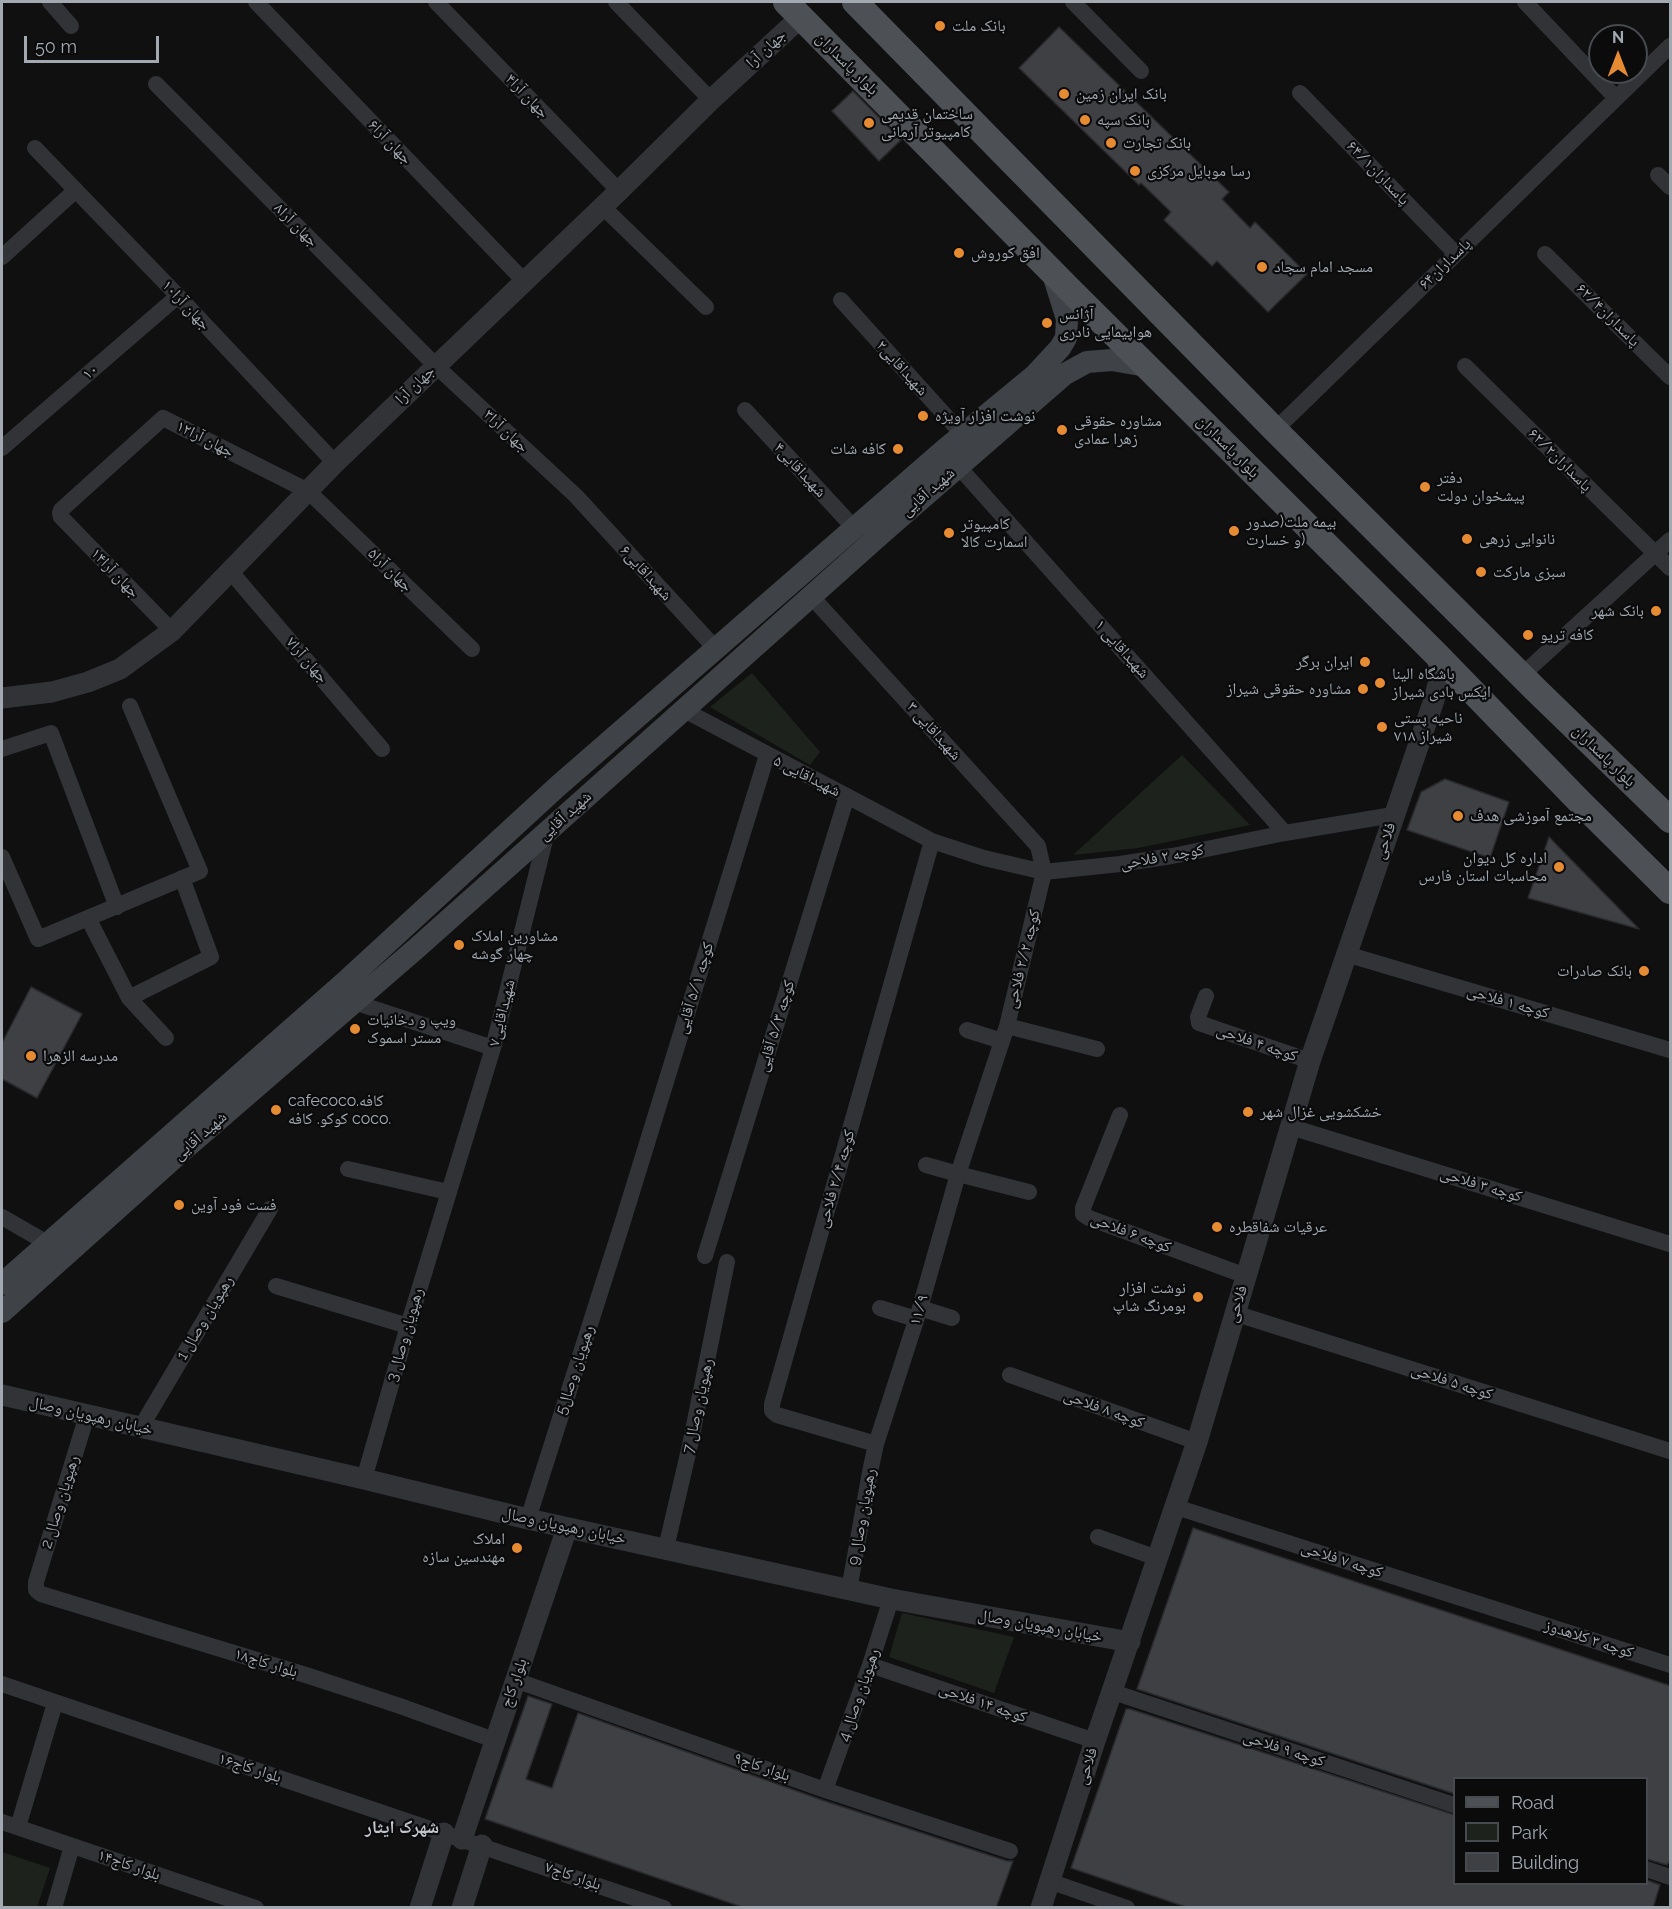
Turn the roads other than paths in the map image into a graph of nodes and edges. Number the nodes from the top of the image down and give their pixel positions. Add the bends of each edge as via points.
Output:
1 (50, 2) edge
2 (256, 2) edge
3 (436, 2) edge
4 (616, 2) edge
5 (855, 2) edge
6 (1073, 2) edge
7 (1525, 2) edge
8 (793, 9) edge
9 (71, 26) dead end
10 (1671, 46) edge
11 (1141, 71) dead end
12 (156, 84) dead end
13 (1300, 93) dead end
14 (1616, 98) junction
15 (711, 100) junction
16 (35, 148) dead end
17 (1658, 175) dead end
18 (1671, 187) edge
19 (76, 190) junction
20 (619, 191) junction
21 (603, 207) junction
22 (1456, 254) junction
23 (1545, 254) dead end
24 (2, 257) edge
25 (1051, 270) junction
26 (525, 282) junction
27 (178, 296) junction
28 (841, 300) dead end
29 (706, 307) dead end
30 (1060, 348) junction
31 (436, 366) junction
32 (1146, 366) junction
33 (1465, 366) dead end
34 (1077, 368) junction
35 (1671, 377) edge
36 (745, 411) dead end
37 (1275, 430) junction
38 (970, 443) junction
39 (2, 448) edge
40 (335, 463) junction
41 (958, 466) junction
42 (308, 491) junction
43 (576, 496) joint
44 (60, 513) joint
45 (855, 529) junction
46 (1671, 540) edge
47 (1656, 554) junction
48 (1671, 568) edge
49 (231, 572) junction
50 (811, 596) junction
51 (172, 632) junction
52 (472, 649) dead end
53 (716, 650) junction
54 (1437, 655) junction
55 (1521, 676) junction
56 (2, 699) edge
57 (1480, 699) junction
58 (1434, 700) junction
59 (130, 706) dead end
60 (684, 710) junction
61 (2, 749) edge
62 (382, 749) dead end
63 (767, 755) junction
64 (847, 796) junction
65 (1393, 815) junction
66 (1671, 820) edge
67 (547, 832) junction
68 (1285, 833) junction
69 (932, 840) junction
70 (2, 857) edge
71 (1044, 872) junction
72 (182, 878) junction
73 (1671, 891) edge
74 (117, 907) junction
75 (88, 918) junction
76 (1346, 954) junction
77 (1206, 996) dead end
78 (129, 998) junction
79 (354, 1002) junction
80 (967, 1030) dead end
81 (1004, 1034) junction
82 (166, 1038) dead end
83 (493, 1048) junction
84 (1097, 1049) dead end
85 (1671, 1050) edge
86 (1310, 1061) junction
87 (227, 1098) junction
88 (1120, 1115) dead end
89 (1291, 1127) junction
90 (926, 1165) dead end
91 (348, 1169) dead end
92 (958, 1174) junction
93 (448, 1192) junction
94 (1029, 1192) dead end
95 (270, 1209) dead end
96 (2, 1217) edge
97 (623, 1221) joint
98 (47, 1243) junction
99 (1671, 1244) edge
100 (705, 1256) dead end
101 (727, 1262) dead end
102 (1246, 1276) junction
103 (2, 1284) edge
104 (276, 1286) dead end
105 (880, 1308) dead end
106 (2, 1312) edge
107 (1234, 1313) junction
108 (918, 1314) junction
109 (952, 1318) dead end
110 (408, 1326) junction
111 (1010, 1375) dead end
112 (2, 1395) edge
113 (87, 1415) junction
114 (141, 1428) junction
115 (1197, 1442) junction
116 (876, 1444) junction
117 (1671, 1451) edge
118 (364, 1479) junction
119 (1176, 1507) junction
120 (528, 1519) junction
121 (567, 1527) junction
122 (1098, 1537) dead end
123 (666, 1548) junction
124 (1157, 1558) junction
125 (36, 1590) joint
126 (849, 1590) junction
127 (891, 1599) junction
128 (1508, 1613) joint
129 (1130, 1642) junction
130 (870, 1665) junction
131 (1671, 1665) edge
132 (515, 1680) junction
133 (2, 1684) edge
134 (1113, 1692) junction
135 (55, 1703) junction
136 (494, 1740) junction
137 (1095, 1741) junction
138 (825, 1790) junction
139 (1453, 1804) edge
140 (2, 1822) edge
141 (18, 1827) junction
142 (463, 1839) junction
143 (72, 1846) junction
144 (1010, 1851) dead end
145 (1648, 1869) edge
146 (1671, 1877) edge
147 (1049, 1881) junction
148 (54, 1908) edge
149 (256, 1908) edge
150 (420, 1908) edge
151 (462, 1908) edge
152 (664, 1908) edge
153 (1041, 1908) edge
154 (1127, 1908) edge

1 - 9 street
2 - 26 street, جهان آرا۶
3 - 20 street, جهان آرا۴
4 - 15 street
5 - 37 main road, بلوار پاسداران
6 - 11 street
7 - 14 street
8 - 15 street, جهان آرا
8 - 25 main road, بلوار پاسداران
10 - 14 street, پاسداران۶۴
12 - 31 street, جهان آرا۸
13 - 22 street, پاسداران۶۴/۱
14 - 22 street, پاسداران۶۴
15 - 20 street, جهان آرا
16 - 19 street, جهان آرا۱۰
17 - 18 street
19 - 24 street
19 - 27 street, جهان آرا۱۰
20 - 21 street, جهان آرا
21 - 26 street, جهان آرا
21 - 29 street
22 - 37 street, پاسداران۶۴
23 - 35 street, پاسداران۶۲/۴
25 - 30 main road, شهید آقایی via 1067,319 1066,338
25 - 32 main road, بلوار پاسداران
26 - 31 street, جهان آرا
27 - 39 street, ۱۰
27 - 40 street, جهان آرا۱۰
28 - 38 street, شهیداقایی۲
30 - 34 main road via 1078,352
30 - 38 main road, شهید آقایی
31 - 40 street, جهان آرا
31 - 43 street, جهان آرا۳
32 - 34 main road, شهید آقایی via 1112,360 1087,362
32 - 54 main road, بلوار پاسداران
33 - 47 street, پاسداران۶۲/۲
34 - 38 main road, شهید آقایی
36 - 45 street, شهیداقایی۴
37 - 55 main road, بلوار پاسداران
38 - 41 main road, شهید آقایی
38 - 45 main road, شهید آقایی
40 - 42 street, جهان آرا
41 - 50 main road, شهید آقایی
41 - 68 street, ۱ شهیداقایی
42 - 44 street, جهان آرا۱۲ via 163,418
42 - 49 street, جهان آرا
42 - 52 street, جهان آرا۵
43 - 53 street, شهیداقایی۶
44 - 51 street, جهان آرا۱۴
45 - 53 main road, شهید آقایی
46 - 47 street
47 - 48 street, پاسداران۶۲/۲
47 - 55 street
49 - 51 street, جهان آرا
49 - 62 street, جهان آرا۷
50 - 60 main road, شهید آقایی
50 - 71 street, ۳ شهیداقایی via 1038,846
51 - 56 street, جهان آرا via 120,669 88,682
53 - 87 main road, شهید آقایی via 558,786 346,981
54 - 57 main road, بلوار پاسداران
54 - 58 street, فلاحی via 1440,676
55 - 66 main road, بلوار پاسداران
57 - 58 street via 1456,693
57 - 73 main road, بلوار پاسداران
58 - 65 street, فلاحی
59 - 72 street via 200,871
60 - 63 street, ۵ شهیداقایی
60 - 67 main road, شهید آقایی
61 - 74 street via 51,733
63 - 64 street, ۵ شهیداقایی
63 - 97 street, کوچه ۵/۱ آقایی
64 - 69 street, ۵ شهیداقایی
64 - 100 street, کوچه ۵/۳ آقایی
65 - 68 street, کوچه ۲ فلاحی
65 - 76 street, فلاحی
67 - 79 main road, شهید آقایی
67 - 83 street, شهیداقایی۷
68 - 71 street, کوچه ۲ فلاحی via 1141,861
69 - 71 street, کوچه ۲ فلاحی via 984,858
69 - 116 street, کوچه ۲/۴ فلاحی via 772,1404 777,1415
70 - 75 street via 38,939
71 - 81 street, کوچه ۲/۲ فلاحی
72 - 74 street
72 - 78 street via 211,957
74 - 75 street
75 - 78 street
76 - 85 street, کوچه ۱ فلاحی
76 - 86 street, فلاحی
77 - 86 street, کوچه ۴ فلاحی via 1199,1023
78 - 82 street
79 - 83 street
79 - 87 main road, شهید آقایی
80 - 81 street
81 - 84 street, کوچه ۲/۲ فلاحی
81 - 92 street, ۱۱/۹
83 - 93 street, شهیداقایی۷
86 - 89 street, فلاحی
87 - 98 main road, شهید آقایی
87 - 106 main road, شهید آقایی
88 - 102 street, کوچه ۶ فلاحی via 1083,1214
89 - 99 street, کوچه ۳ فلاحی
89 - 102 street, فلاحی
90 - 92 street
91 - 93 street
92 - 94 street
92 - 108 street, ۱۱/۹
93 - 110 street, 3 رهپویان وصال
95 - 114 street, 1 رهپویان وصال
96 - 98 street
97 - 120 street, رهپویان وصال5
98 - 103 main road, شهید آقایی
101 - 123 street, 7 رهپویان وصال
102 - 107 street, فلاحی
104 - 110 street
105 - 108 street
107 - 115 street, فلاحی
107 - 117 street, کوچه ۵ فلاحی
108 - 109 street
108 - 116 street, ۱۱/۹
110 - 118 street, 3 رهپویان وصال
111 - 115 street, کوچه ۸ فلاحی
112 - 113 street, خیابان رهپویان وصال
113 - 114 street, خیابان رهپویان وصال
113 - 125 street, 2 رهپویان وصال
114 - 118 street, خیابان رهپویان وصال
115 - 119 street, فلاحی
116 - 126 street, 9 رهپویان وصال
118 - 120 street, خیابان رهپویان وصال
119 - 124 street, فلاحی
119 - 128 street, کوچه ۷ فلاحی
120 - 121 street, خیابان رهپویان وصال
121 - 123 street, خیابان رهپویان وصال
121 - 132 street, بلوار کاج
122 - 124 street
123 - 126 street, خیابان رهپویان وصال
124 - 129 street, فلاحی
125 - 136 street, بلوار کاج۱۸ via 390,1702
126 - 127 street, خیابان رهپویان وصال
127 - 129 street, خیابان رهپویان وصال
127 - 130 street, 4 رهپویان وصال
128 - 131 street, کوچه ۳ کلاهدوز
129 - 134 street, فلاحی
130 - 137 street, کوچه ۱۴ فلاحی
130 - 138 street, 4 رهپویان وصال
132 - 136 street, بلوار کاج
132 - 138 street, بلوار کاج۹
133 - 135 street, بلوار کاج۱۶
134 - 137 street, فلاحی
134 - 139 street, کوچه ۹ فلاحی
135 - 141 street
135 - 142 street, بلوار کاج۱۶
136 - 142 street, بلوار کاج
137 - 147 street, فلاحی
138 - 144 street, بلوار کاج۹
140 - 141 street, بلوار کاج۱۴
141 - 143 street, بلوار کاج۱۴
142 - 150 street, بلوار کاج
142 - 151 street, بلوار کاج
142 - 152 street, بلوار کاج۷
143 - 148 street
143 - 149 street, بلوار کاج۱۴
145 - 146 street
147 - 153 street, فلاحی
147 - 154 street

